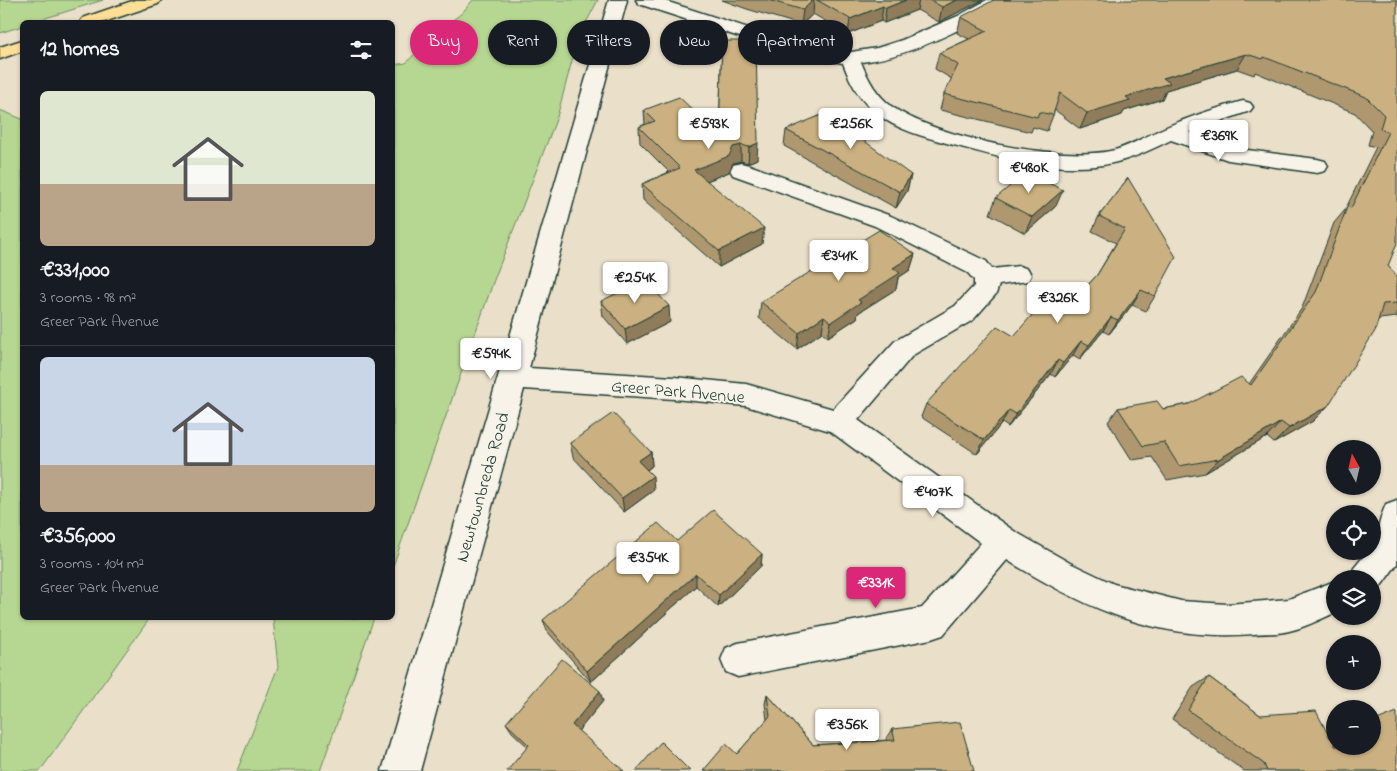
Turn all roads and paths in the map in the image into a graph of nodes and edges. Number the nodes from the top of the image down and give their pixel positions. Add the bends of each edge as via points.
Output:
1 (152, 0) edge
2 (618, 0) edge
3 (645, 0) edge
4 (1002, 0) edge
5 (94, 20) edge
6 (738, 30) edge
7 (20, 46) edge
8 (0, 53) edge
9 (853, 58) edge
10 (853, 65) edge
11 (1244, 107) dead end
12 (1169, 134) junction
13 (1316, 166) dead end
14 (741, 170) dead end
15 (1019, 275) dead end
16 (986, 278) junction
17 (514, 378) junction
18 (839, 422) junction
19 (1397, 514) edge
20 (1003, 541) junction
21 (1373, 570) edge
22 (1326, 601) edge
23 (738, 660) dead end
24 (401, 771) edge

1 - 5 highway
2 - 17 street, Newtownbreda Road
3 - 6 street
4 - 9 street via 899,47
7 - 8 highway
10 - 12 street via 866,91 877,103 908,123 1020,156 1092,160 1118,156
11 - 12 street
12 - 13 street via 1228,154
14 - 16 street via 883,221 977,267
15 - 16 street
16 - 18 street via 987,288 964,314 904,348
17 - 18 street, Greer Park Avenue via 746,395
17 - 24 street, Newtownbreda Road
18 - 20 street, Greer Park Avenue
19 - 21 street via 1390,548
20 - 22 street, Greer Park Avenue via 1058,574 1110,599 1181,617 1227,620 1289,615
20 - 23 street via 931,623

